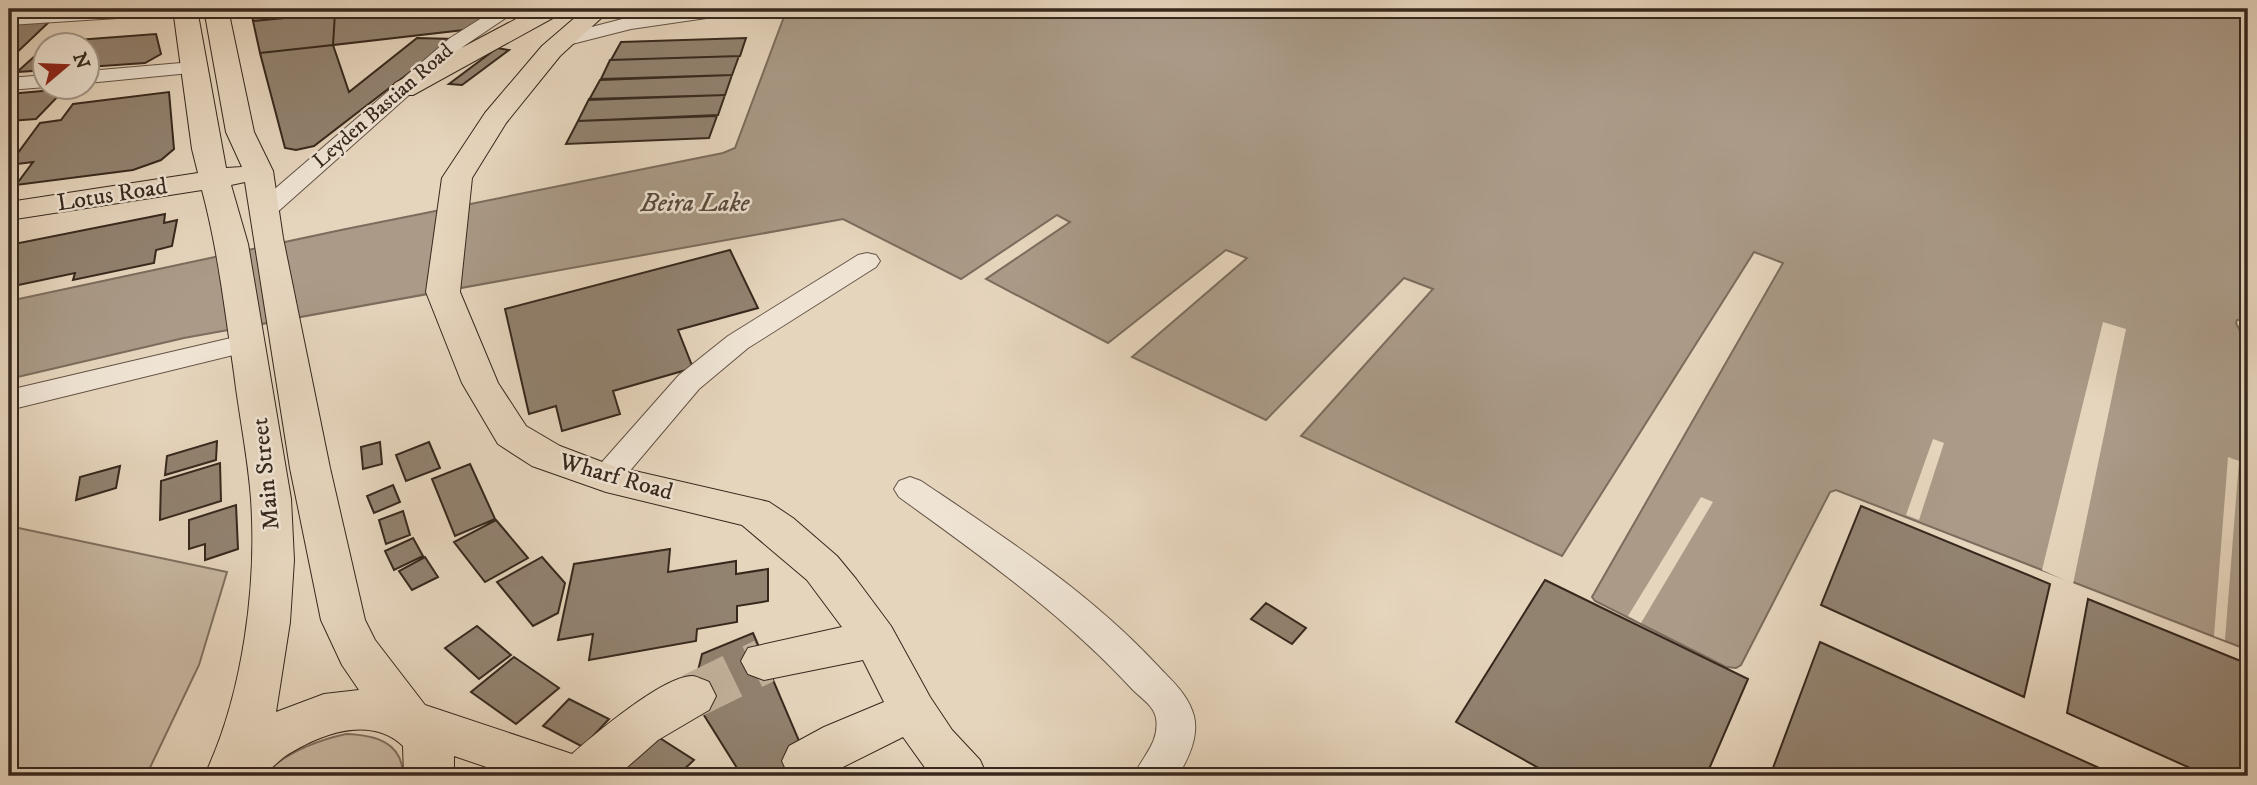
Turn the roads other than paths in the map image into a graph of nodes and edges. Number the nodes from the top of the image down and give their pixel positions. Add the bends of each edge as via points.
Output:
1 (163, 9) edge
2 (185, 9) edge
3 (216, 9) edge
4 (509, 9) edge
5 (552, 9) edge
6 (599, 9) edge
7 (727, 9) edge
8 (9, 19) edge
9 (564, 40) junction
10 (192, 68) junction
11 (102, 76) edge
12 (32, 82) edge
13 (9, 84) edge
14 (404, 89) junction
15 (495, 119) joint
16 (206, 149) junction
17 (258, 171) junction
18 (218, 190) junction
19 (103, 196) junction
20 (9, 211) edge
21 (266, 225) junction
22 (867, 261) dead end
23 (259, 333) junction
24 (9, 400) edge
25 (512, 435) joint
26 (606, 478) junction
27 (910, 489) dead end
28 (875, 639) junction
29 (765, 660) tunnel mouth
30 (692, 696) tunnel mouth
31 (913, 711) junction
32 (410, 720) junction
33 (807, 761) dead end
34 (231, 772) edge
35 (429, 776) edge
36 (570, 776) edge
37 (582, 776) edge
38 (962, 776) edge
39 (1154, 776) edge

1 - 8 street
2 - 10 main road, Main Street
3 - 17 main road, Main Street via 240,132
4 - 14 street, Leyden Bastian Road via 457,42
5 - 14 main road
6 - 9 main road, Wharf Road
7 - 9 street via 630,23
9 - 15 main road, Wharf Road
10 - 11 street
10 - 16 main road, Main Street
12 - 13 street
14 - 21 street, Leyden Bastian Road
15 - 25 main road, Wharf Road via 457,178 443,292 480,383
16 - 18 main road, Main Street
16 - 19 main road via 156,176
17 - 18 main road
17 - 21 main road, Main Street
18 - 19 main road via 190,196
18 - 23 main road, Main Street
19 - 20 main road, Lotus Road
21 - 23 main road, Main Street
22 - 26 street via 738,342 689,382
23 - 24 street
23 - 32 main road, Main Street via 324,535 343,620 358,652
23 - 34 main road, Main Street via 273,561 255,705
25 - 26 main road, Wharf Road via 546,456
26 - 28 main road, Wharf Road via 755,513 822,568
27 - 39 street via 1060,595 1136,666 1172,707 1177,730 1168,760
28 - 29 main road
28 - 31 main road, Wharf Road
30 - 37 main road via 641,725
31 - 33 main road
31 - 38 main road, Wharf Road
32 - 34 main road via 379,709 344,710 306,721 268,741
32 - 35 main road, Main Street via 427,739 432,762
32 - 36 main road

